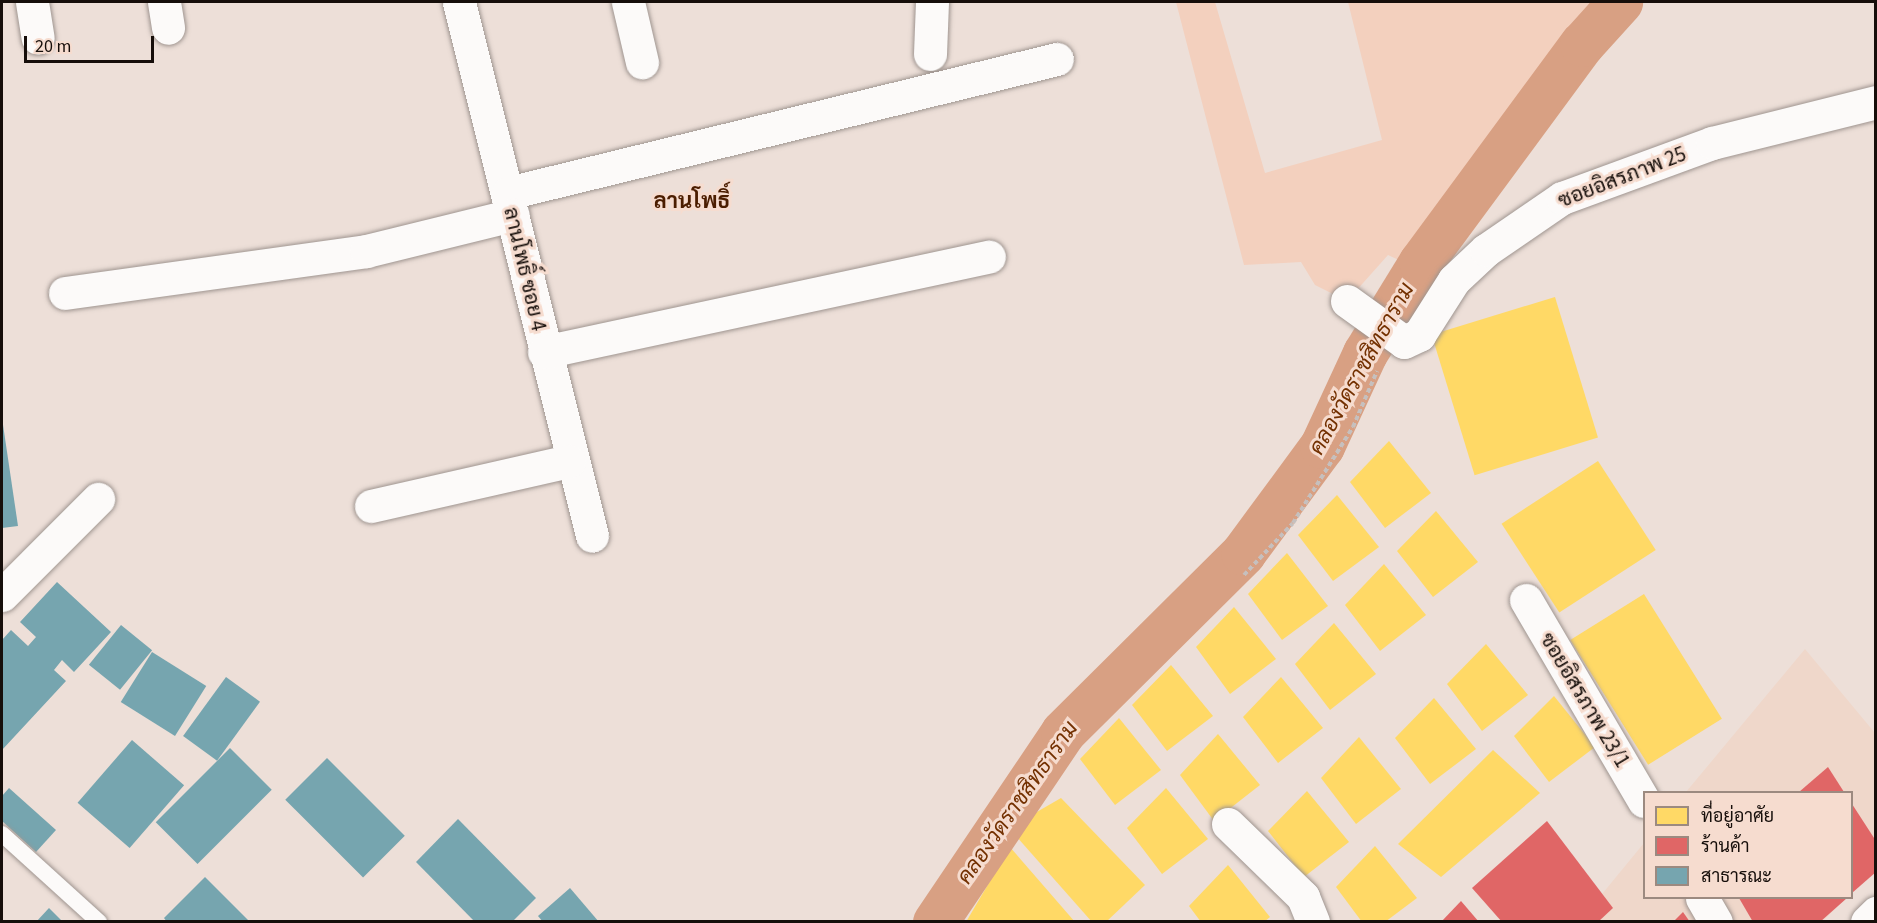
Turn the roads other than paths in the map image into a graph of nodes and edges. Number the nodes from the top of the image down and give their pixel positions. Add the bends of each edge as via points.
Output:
1 (32, 2) edge
2 (459, 2) edge
3 (628, 2) edge
4 (932, 2) edge
5 (38, 38) dead end
6 (930, 54) dead end
7 (1057, 59) dead end
8 (642, 62) dead end
9 (1875, 102) edge
10 (510, 204) junction
11 (989, 257) dead end
12 (64, 293) dead end
13 (1347, 301) dead end
14 (544, 352) junction
15 (569, 461) junction
16 (98, 499) dead end
17 (370, 506) dead end
18 (592, 536) dead end
19 (2, 595) edge
20 (1526, 600) dead end
21 (1643, 799) edge
22 (1228, 824) dead end
23 (2, 834) edge
24 (1703, 899) edge
25 (1875, 913) edge
26 (99, 921) edge
27 (1313, 921) edge
28 (1716, 921) edge
29 (1868, 921) edge

1 - 5 street
2 - 10 street, ลานโพธิ์ ซอย 4
3 - 8 street
4 - 6 street
7 - 10 street
9 - 13 street, ซอยอิสรภาพ 25 via 1712,143 1562,198 1517,226 1454,280 1402,337
10 - 12 street via 366,251
10 - 14 street, ลานโพธิ์ ซอย 4
11 - 14 street
14 - 15 street, ลานโพธิ์ ซอย 4
15 - 17 street
15 - 18 street, ลานโพธิ์ ซอย 4
16 - 19 street
20 - 21 street, ซอยอิสรภาพ 23/1
22 - 27 street via 1303,897
23 - 26 lane
24 - 28 street
25 - 29 street

